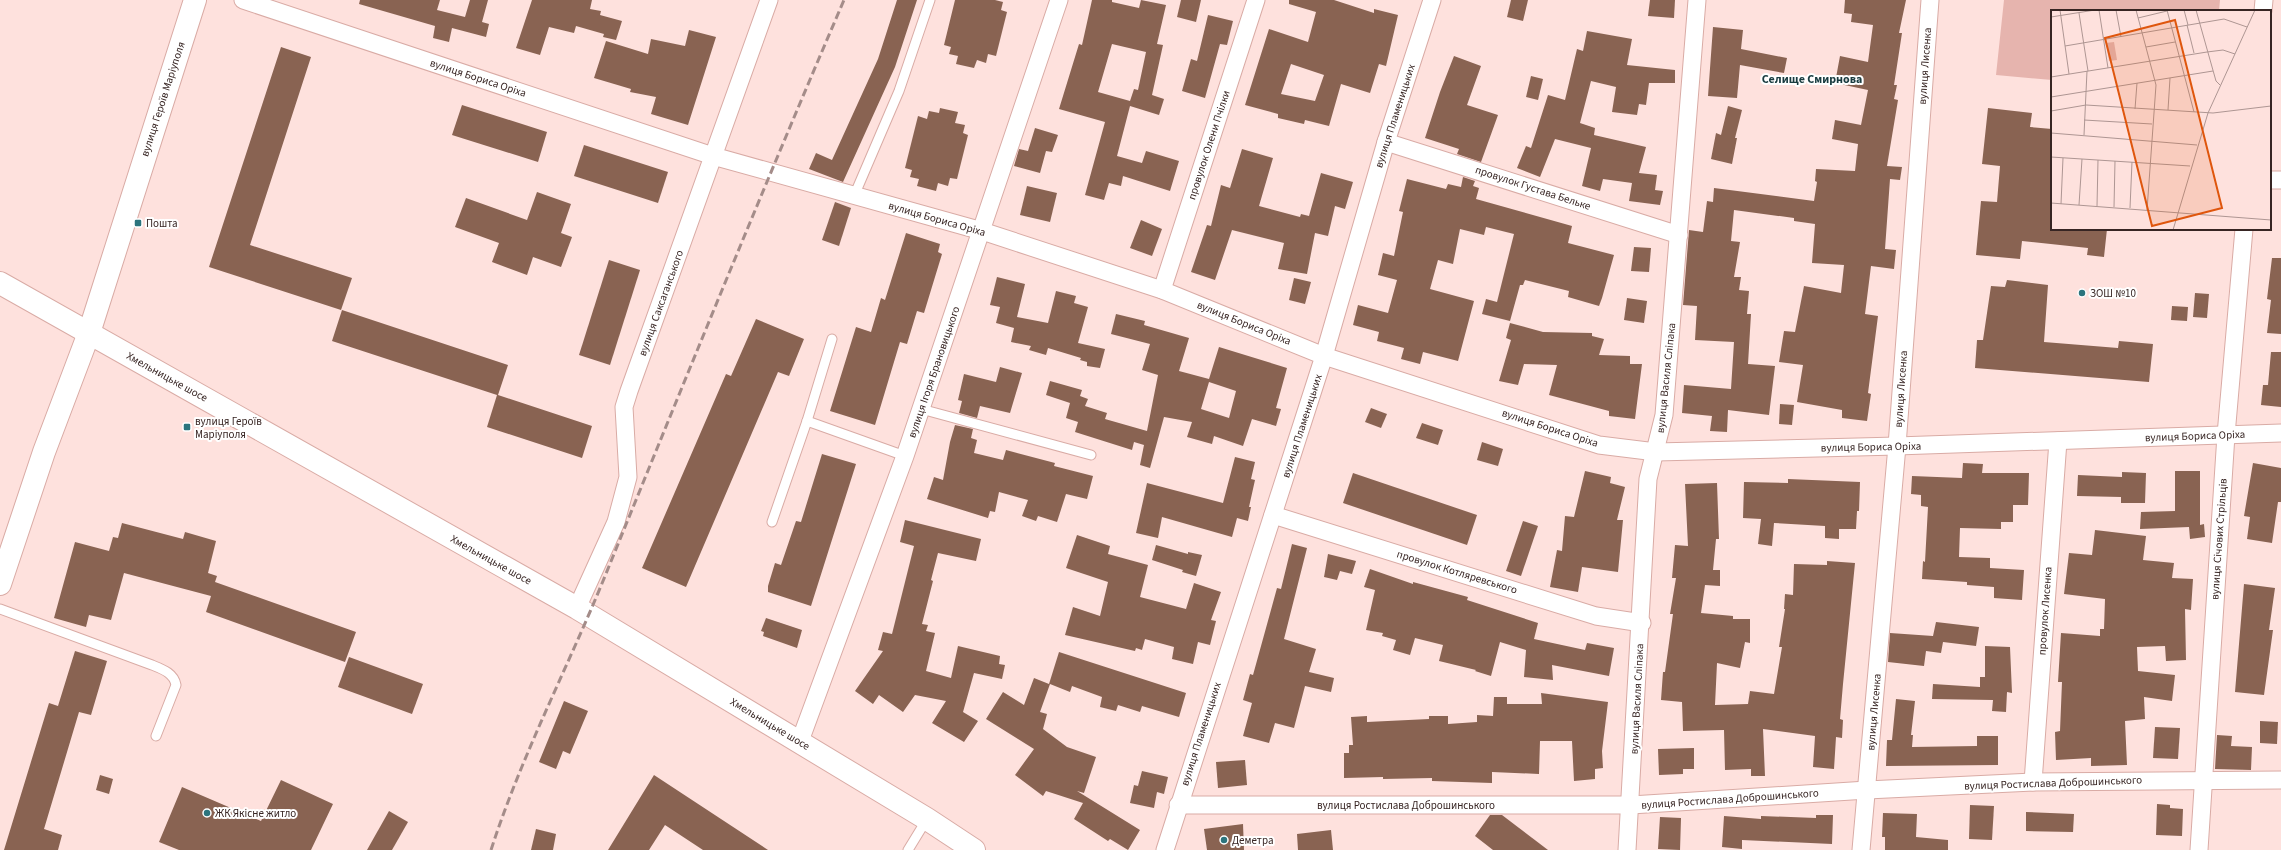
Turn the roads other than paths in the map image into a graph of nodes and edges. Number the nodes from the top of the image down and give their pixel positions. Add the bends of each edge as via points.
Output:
1 (195, 0) edge
2 (243, 0) edge
3 (769, 0) edge
4 (930, 0) edge
5 (1059, 0) edge
6 (1256, 0) edge
7 (1432, 0) edge
8 (1697, 0) edge
9 (1930, 0) edge
10 (2264, 0) edge
11 (2263, 10) edge
12 (1386, 142) junction
13 (713, 156) junction
14 (854, 196) junction
15 (2244, 230) edge
16 (982, 231) junction
17 (1680, 235) junction
18 (0, 283) edge
19 (1162, 290) junction
20 (89, 333) junction
21 (832, 339) dead end
22 (1324, 356) junction
23 (922, 409) junction
24 (807, 421) junction
25 (2281, 433) edge
26 (2226, 435) junction
27 (2058, 441) junction
28 (1897, 446) junction
29 (1656, 452) junction
30 (1091, 455) dead end
31 (905, 456) junction
32 (1273, 515) junction
33 (772, 522) dead end
34 (0, 584) edge
35 (577, 608) junction
36 (0, 609) edge
37 (1642, 623) junction
38 (156, 736) dead end
39 (800, 741) junction
40 (2204, 780) junction
41 (2281, 780) edge
42 (2033, 782) junction
43 (1867, 790) junction
44 (1178, 805) junction
45 (1631, 806) junction
46 (927, 819) junction
47 (908, 850) edge
48 (974, 850) edge
49 (1165, 850) edge
50 (1627, 850) edge
51 (1861, 850) edge
52 (2200, 850) edge

1 - 20 street, вулиця Героїв Маріуполя
2 - 13 street, вулиця Бориса Оріха
3 - 13 street, вулиця Саксаганського
4 - 14 lane via 899,91
5 - 16 street, вулиця Ігоря Брановицького
6 - 19 street, провулок Олени Пчілки
7 - 12 street, вулиця Пламеницьких
8 - 17 street, вулиця Василя Сліпака
9 - 28 street, вулиця Лисенка
10 - 11 street
12 - 17 street, провулок Густава Бельке
12 - 22 street, вулиця Пламеницьких
13 - 14 street, вулиця Бориса Оріха
13 - 35 street, вулиця Саксаганського via 624,407 628,477 616,522
14 - 16 street, вулиця Бориса Оріха
15 - 26 street, вулиця Січових Стрільців
16 - 19 street, вулиця Бориса Оріха
16 - 23 street, вулиця Ігоря Брановицького
17 - 29 street, вулиця Василя Сліпака via 1664,415
18 - 20 street, Хмельницьке шосе
19 - 22 street, вулиця Бориса Оріха
20 - 34 street, вулиця Героїв Маріуполя via 44,452
20 - 35 street, Хмельницьке шосе
21 - 24 lane
22 - 29 street, вулиця Бориса Оріха via 1599,445
22 - 32 street, вулиця Пламеницьких
23 - 30 lane
23 - 31 street, вулиця Ігоря Брановицького
24 - 31 lane
24 - 33 lane
25 - 26 street, вулиця Бориса Оріха
26 - 27 street, вулиця Бориса Оріха
26 - 40 street, вулиця Січових Стрільців
27 - 28 street, вулиця Бориса Оріха
27 - 42 street, провулок Лисенка
28 - 29 street, вулиця Бориса Оріха
28 - 43 street, вулиця Лисенка
29 - 37 street, вулиця Василя Сліпака via 1648,479
31 - 39 street, вулиця Ігоря Брановицького
32 - 37 street, провулок Котляревського via 1596,616
32 - 44 street, вулиця Пламеницьких
35 - 39 street, Хмельницьке шосе
36 - 38 lane via 169,673 176,685
37 - 45 street, вулиця Василя Сліпака
39 - 46 street, Хмельницьке шосе
40 - 41 street, вулиця Ростислава Доброшинського
40 - 42 street, вулиця Ростислава Доброшинського
40 - 52 street, вулиця Січових Стрільців
42 - 43 street, вулиця Ростислава Доброшинського
43 - 45 street, вулиця Ростислава Доброшинського
43 - 51 street, вулиця Лисенка
44 - 45 street, вулиця Ростислава Доброшинського
44 - 49 street, вулиця Пламеницьких
45 - 50 street, вулиця Василя Сліпака
46 - 47 lane
46 - 48 street, Хмельницьке шосе

